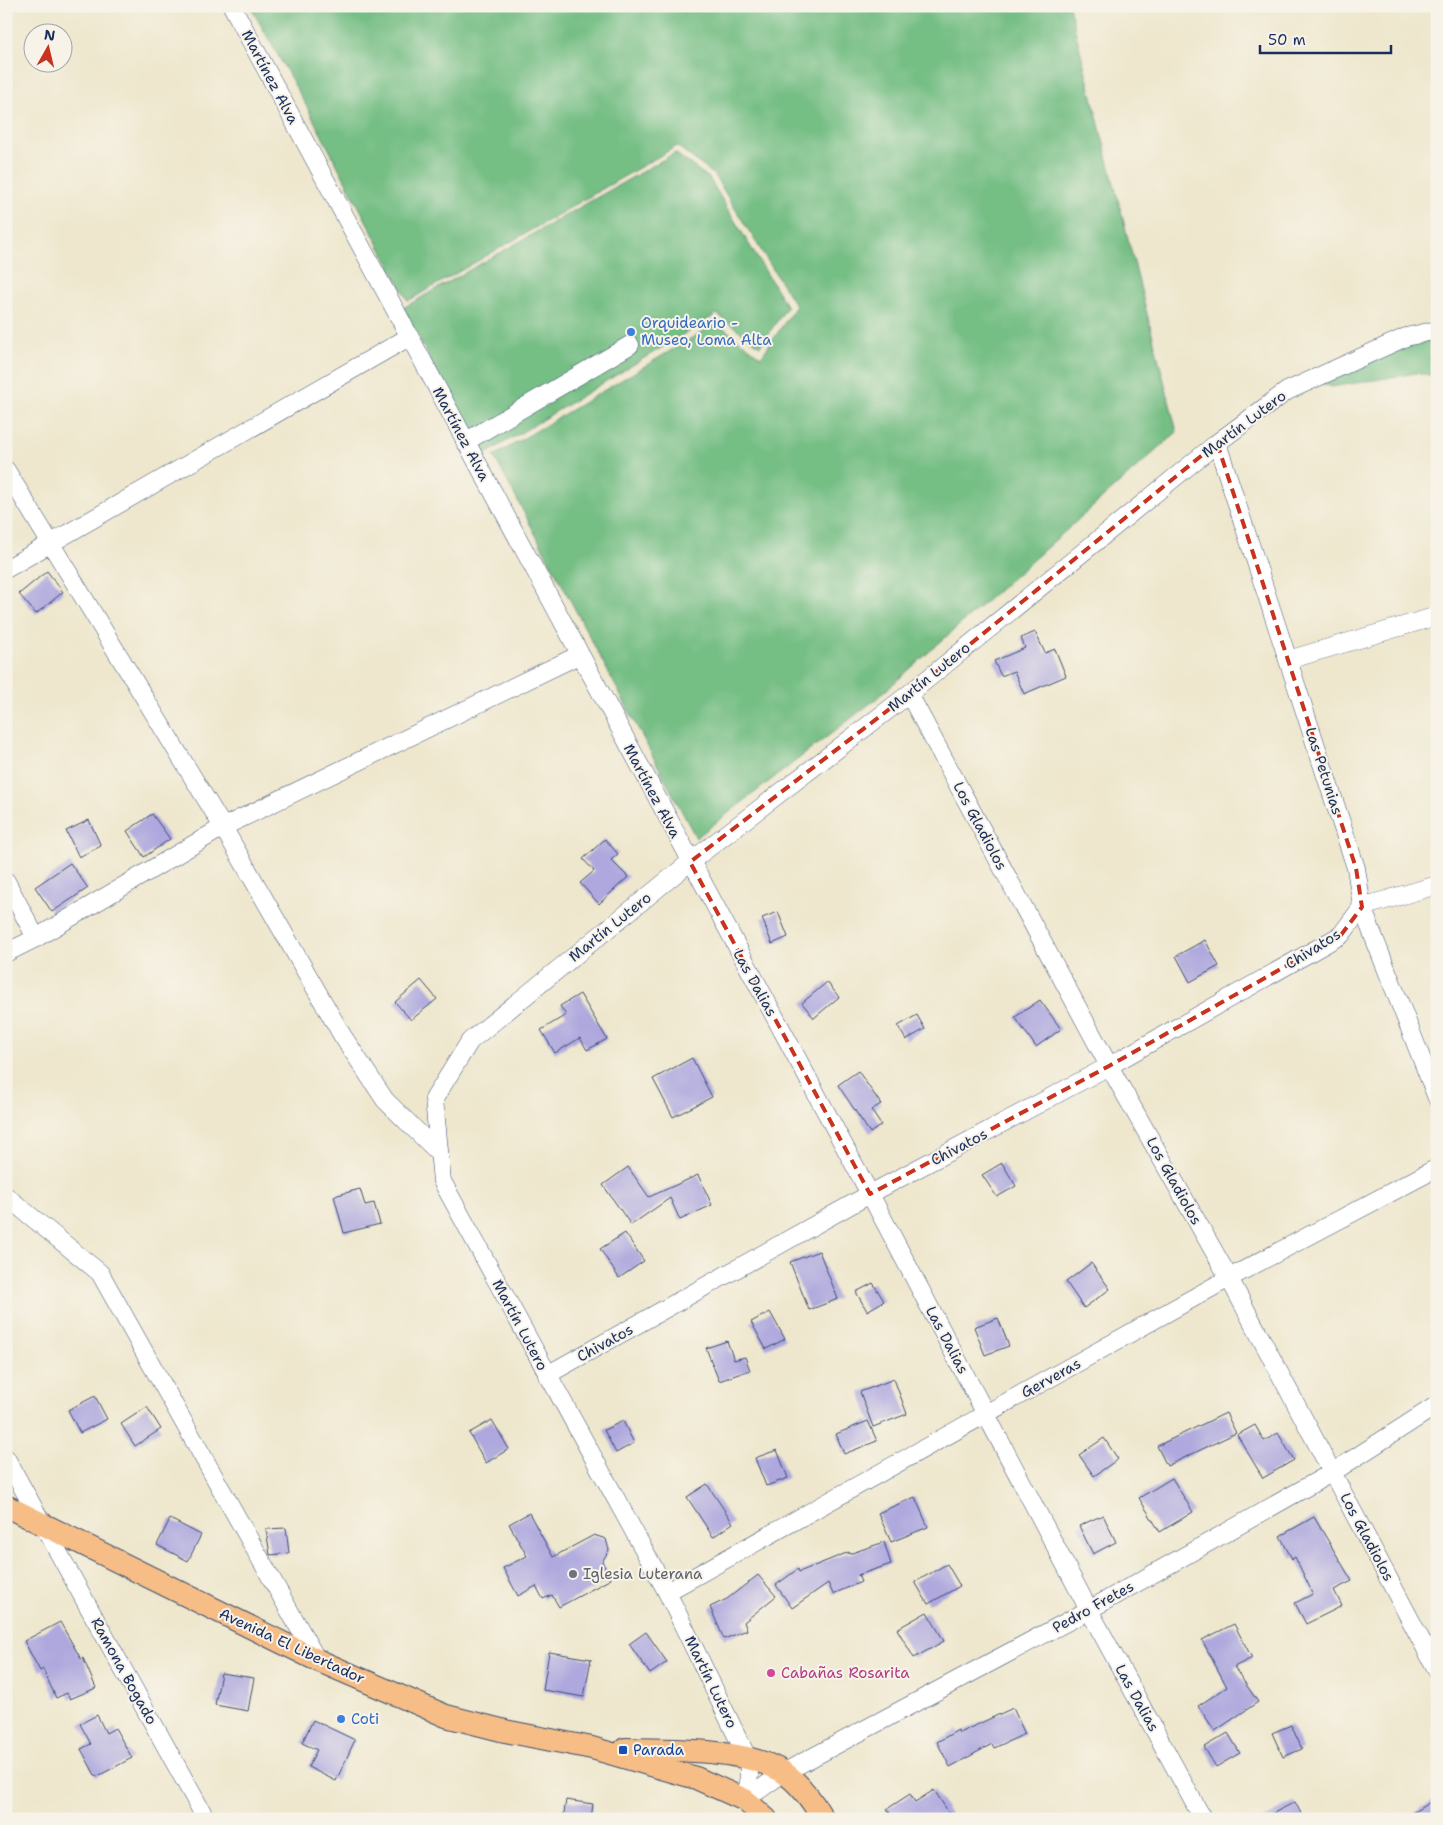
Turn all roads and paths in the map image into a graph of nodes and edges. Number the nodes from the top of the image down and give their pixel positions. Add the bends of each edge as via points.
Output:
1 (232, 6) edge
2 (1437, 330) edge
3 (409, 337) junction
4 (630, 345) dead end
5 (465, 442) junction
6 (1217, 443) junction
7 (6, 470) edge
8 (51, 544) junction
9 (6, 569) edge
10 (1437, 616) edge
11 (579, 655) junction
12 (1288, 660) junction
13 (909, 694) junction
14 (223, 827) junction
15 (690, 862) junction
16 (6, 881) edge
17 (1437, 885) edge
18 (1362, 908) junction
19 (36, 938) junction
20 (6, 953) edge
21 (1109, 1066) junction
22 (1437, 1098) edge
23 (440, 1153) junction
24 (1437, 1168) edge
25 (870, 1194) junction
26 (6, 1196) edge
27 (1229, 1278) junction
28 (547, 1375) junction
29 (1437, 1405) edge
30 (987, 1415) junction
31 (6, 1458) edge
32 (1333, 1472) junction
33 (6, 1506) edge
34 (41, 1523) junction
35 (667, 1592) junction
36 (1089, 1610) junction
37 (317, 1660) junction
38 (1437, 1670) edge
39 (592, 1748) junction
40 (748, 1759) junction
41 (783, 1772) junction
42 (745, 1800) junction
43 (206, 1819) edge
44 (766, 1819) edge
45 (823, 1819) edge
46 (1203, 1819) edge

1 - 3 street, Martínez Alva
2 - 6 street, Martín Lutero via 1406,336 1287,391
3 - 5 street, Martínez Alva
3 - 8 street
4 - 5 street
5 - 11 street, Martínez Alva
6 - 12 street, Las Petunias
6 - 13 street, Martín Lutero
7 - 8 street
8 - 9 street
8 - 14 street
10 - 12 street
11 - 14 street
11 - 15 street, Martínez Alva
12 - 18 street, Las Petunias via 1356,868
13 - 15 street, Martín Lutero
13 - 21 street, Los Gladiolos
14 - 19 street
14 - 23 street via 352,1051 385,1100
15 - 23 street, Martín Lutero via 470,1040 434,1099
15 - 25 street, Las Dalias
16 - 19 street
17 - 18 street
18 - 21 street, Chivatos via 1341,935
18 - 22 street, Las Petunias
19 - 20 street
21 - 25 street, Chivatos
21 - 27 street, Los Gladiolos
23 - 28 street, Martín Lutero via 442,1182
24 - 27 street, Gerveras
25 - 28 street, Chivatos
25 - 30 street, Las Dalias
26 - 37 street via 100,1273
27 - 30 street, Gerveras
27 - 32 street, Los Gladiolos
28 - 35 street, Martín Lutero
29 - 32 street, Pedro Fretes
30 - 35 street, Gerveras
30 - 36 street, Las Dalias
31 - 34 street, Ramona Bogado
32 - 36 street, Pedro Fretes
32 - 38 street, Los Gladiolos
33 - 34 main road, Avenida El Libertador
34 - 37 main road, Avenida El Libertador
34 - 43 street, Ramona Bogado
35 - 40 street, Martín Lutero
36 - 41 street, Pedro Fretes
36 - 46 street, Las Dalias
37 - 39 main road, Avenida El Libertador via 446,1716
39 - 40 main road, Avenida El Libertador via 703,1752
39 - 42 main road, Avenida El Libertador via 696,1778
40 - 41 main road, Avenida El Libertador
40 - 42 street, Martín Lutero
41 - 42 street, Pedro Fretes
41 - 45 main road, Avenida El Libertador via 811,1800
42 - 44 main road, Avenida El Libertador

